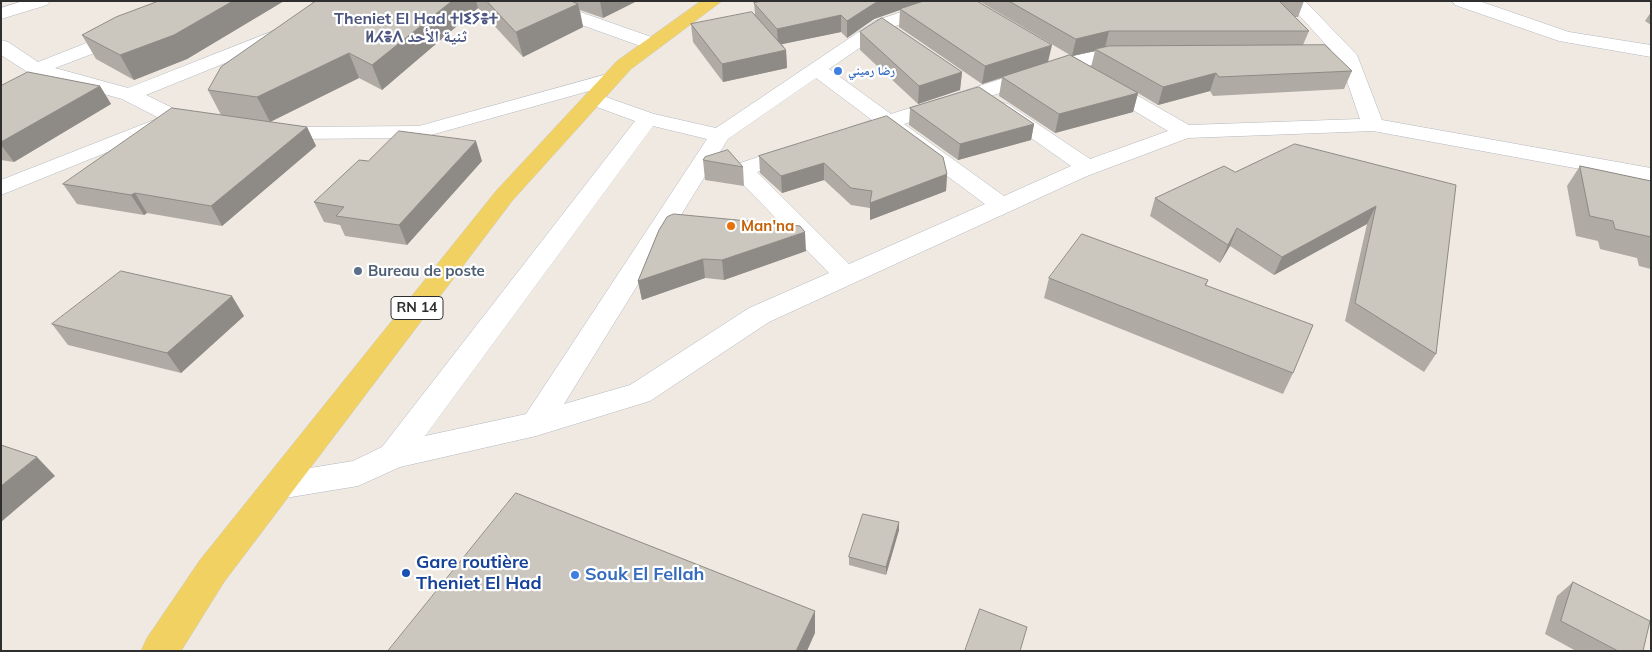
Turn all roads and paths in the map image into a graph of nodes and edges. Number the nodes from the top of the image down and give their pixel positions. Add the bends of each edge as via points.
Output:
1 (41, 1) edge
2 (532, 1) edge
3 (713, 1) edge
4 (1295, 1) edge
5 (1461, 1) edge
6 (1510, 1) edge
7 (961, 3) edge
8 (1, 14) edge
9 (299, 26) edge
10 (138, 30) edge
11 (1566, 37) junction
12 (653, 44) junction
13 (1, 46) edge
14 (1044, 50) edge
15 (1651, 50) edge
16 (1347, 55) junction
17 (1154, 56) edge
18 (1280, 56) edge
19 (1069, 64) junction
20 (36, 69) junction
21 (816, 69) junction
22 (611, 79) junction
23 (971, 87) junction
24 (129, 95) junction
25 (594, 99) junction
26 (176, 118) junction
27 (648, 119) junction
28 (888, 123) junction
29 (223, 124) edge
30 (1373, 125) junction
31 (252, 128) edge
32 (1185, 132) junction
33 (720, 135) junction
34 (842, 137) edge
35 (815, 146) edge
36 (1088, 168) junction
37 (1651, 175) edge
38 (1, 188) edge
39 (1002, 206) junction
40 (846, 276) junction
41 (536, 424) junction
42 (393, 456) junction
43 (279, 486) junction
44 (160, 651) edge

1 - 8 street
2 - 12 street
3 - 12 main road, RN 14
4 - 16 street
5 - 11 street
6 - 11 street
7 - 21 street via 890,31
9 - 24 street
10 - 20 street
11 - 15 street
12 - 22 main road, RN 14
13 - 20 street
14 - 19 street
16 - 18 street
16 - 30 street
17 - 19 street via 1105,56
19 - 23 street
19 - 32 street
20 - 24 street
21 - 28 street
21 - 33 street
22 - 25 main road, RN 14
22 - 31 street via 420,132 290,133
23 - 28 street
23 - 36 street
24 - 26 street
25 - 27 street
25 - 43 main road, RN 14 via 504,196
26 - 29 street
26 - 38 street
27 - 33 street
27 - 42 street
28 - 34 street
28 - 39 street
30 - 32 street
30 - 37 street
32 - 36 street
33 - 41 street
35 - 40 street via 742,170
36 - 39 street
39 - 40 street
40 - 41 street via 760,315 640,393
41 - 42 street
42 - 43 street via 358,473
43 - 44 main road, RN 14 via 212,571

